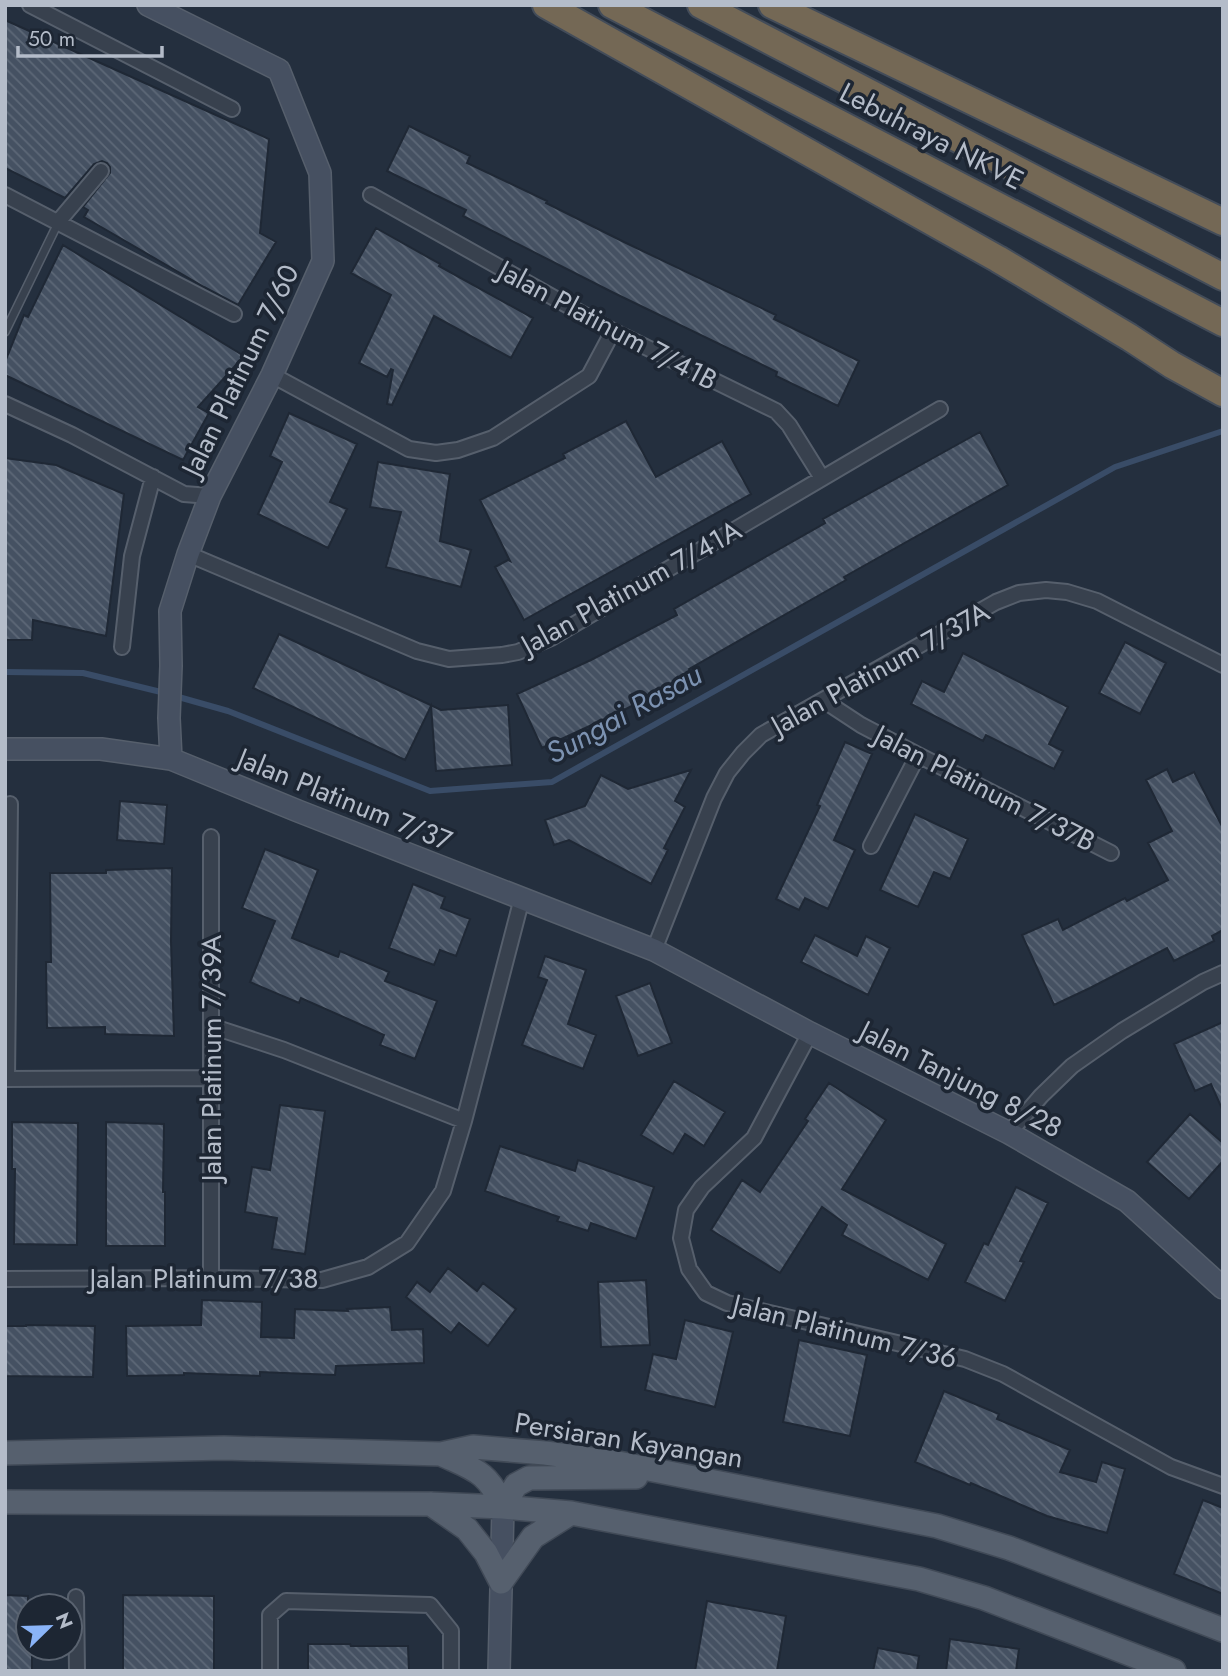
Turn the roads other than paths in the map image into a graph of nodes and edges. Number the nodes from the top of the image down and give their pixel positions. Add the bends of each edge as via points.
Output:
1 (30, 5) edge
2 (148, 5) edge
3 (546, 5) edge
4 (612, 5) edge
5 (701, 5) edge
6 (772, 5) edge
7 (232, 109) dead end
8 (101, 171) dead end
9 (5, 195) edge
10 (371, 195) dead end
11 (58, 222) junction
12 (1223, 222) edge
13 (1223, 277) edge
14 (233, 314) dead end
15 (1223, 323) edge
16 (613, 331) junction
17 (5, 332) edge
18 (272, 375) junction
19 (1223, 393) edge
20 (5, 404) edge
21 (940, 409) dead end
22 (153, 477) junction
23 (822, 478) junction
24 (210, 496) junction
25 (188, 554) junction
26 (122, 647) dead end
27 (1223, 665) edge
28 (823, 700) junction
29 (5, 749) edge
30 (918, 755) junction
31 (171, 759) junction
32 (9, 804) dead end
33 (211, 838) dead end
34 (871, 846) dead end
35 (1111, 853) dead end
36 (522, 898) junction
37 (654, 950) junction
38 (1223, 973) edge
39 (211, 1026) junction
40 (810, 1033) junction
41 (211, 1078) junction
42 (6, 1079) edge
43 (464, 1121) junction
44 (1009, 1133) junction
45 (211, 1278) junction
46 (5, 1279) edge
47 (1223, 1288) edge
48 (5, 1453) edge
49 (441, 1454) junction
50 (682, 1476) junction
51 (1223, 1486) edge
52 (5, 1503) edge
53 (430, 1504) junction
54 (503, 1507) junction
55 (572, 1513) junction
56 (501, 1582) junction
57 (1223, 1630) edge
58 (270, 1671) edge
59 (451, 1671) edge
60 (499, 1671) edge
61 (1174, 1671) edge

1 - 7 street
2 - 18 street, Jalan Platinum 7/60 via 279,70 320,173 323,261
3 - 19 highway via 998,259
4 - 15 highway, Lebuhraya NKVE
5 - 13 highway, Lebuhraya NKVE
6 - 12 highway
8 - 11 street
9 - 11 street
10 - 16 street, Jalan Platinum 7/41B
11 - 14 street
11 - 17 lane
16 - 18 street via 589,376 493,438 436,453 410,449
16 - 23 street, Jalan Platinum 7/41B via 775,411
18 - 24 street, Jalan Platinum 7/60
20 - 22 street
21 - 23 street, Jalan Platinum 7/41A
22 - 24 street via 184,494
22 - 26 street via 132,556
23 - 25 street, Jalan Platinum 7/41A via 551,638 502,655 449,659 417,652
24 - 25 street, Jalan Platinum 7/60
25 - 31 street, Jalan Platinum 7/60 via 170,611
27 - 28 street, Jalan Platinum 7/37A via 1097,601 1046,590 996,602
28 - 30 street, Jalan Platinum 7/37B
28 - 37 street, Jalan Platinum 7/37A via 761,736 727,773
29 - 31 street, Jalan Platinum 7/37 via 101,749
30 - 34 street
30 - 35 street, Jalan Platinum 7/37B
31 - 36 street, Jalan Platinum 7/37
32 - 42 street
33 - 39 street, Jalan Platinum 7/39A
36 - 37 street, Jalan Platinum 7/37
36 - 43 street, Jalan Platinum 7/38
37 - 40 street, Jalan Tanjung 8/28
38 - 44 street via 1122,1031 1072,1066
39 - 41 street, Jalan Platinum 7/39A
39 - 43 street
40 - 44 street, Jalan Tanjung 8/28
40 - 51 street, Jalan Platinum 7/36 via 754,1138 702,1187 686,1210 681,1238 690,1269 706,1293 727,1303 965,1359 1003,1374 1171,1467
41 - 42 street
41 - 45 street, Jalan Platinum 7/39A
43 - 45 street, Jalan Platinum 7/38 via 443,1191 407,1243 368,1267 322,1280
44 - 47 street, Jalan Tanjung 8/28 via 1127,1201
45 - 46 street, Jalan Platinum 7/38
48 - 49 main road, Persiaran Kayangan via 224,1448
49 - 50 main road, Persiaran Kayangan via 472,1447 545,1453
49 - 54 main road via 480,1473 491,1483
50 - 54 main road via 529,1478 516,1485
50 - 57 main road, Persiaran Kayangan via 937,1526 1009,1548
52 - 53 main road
53 - 54 main road
53 - 56 main road via 467,1529
54 - 55 main road
54 - 56 street
55 - 56 main road via 533,1537
55 - 61 main road via 919,1579 984,1598
56 - 60 street
58 - 59 street via 270,1615 286,1601 430,1605 451,1631

